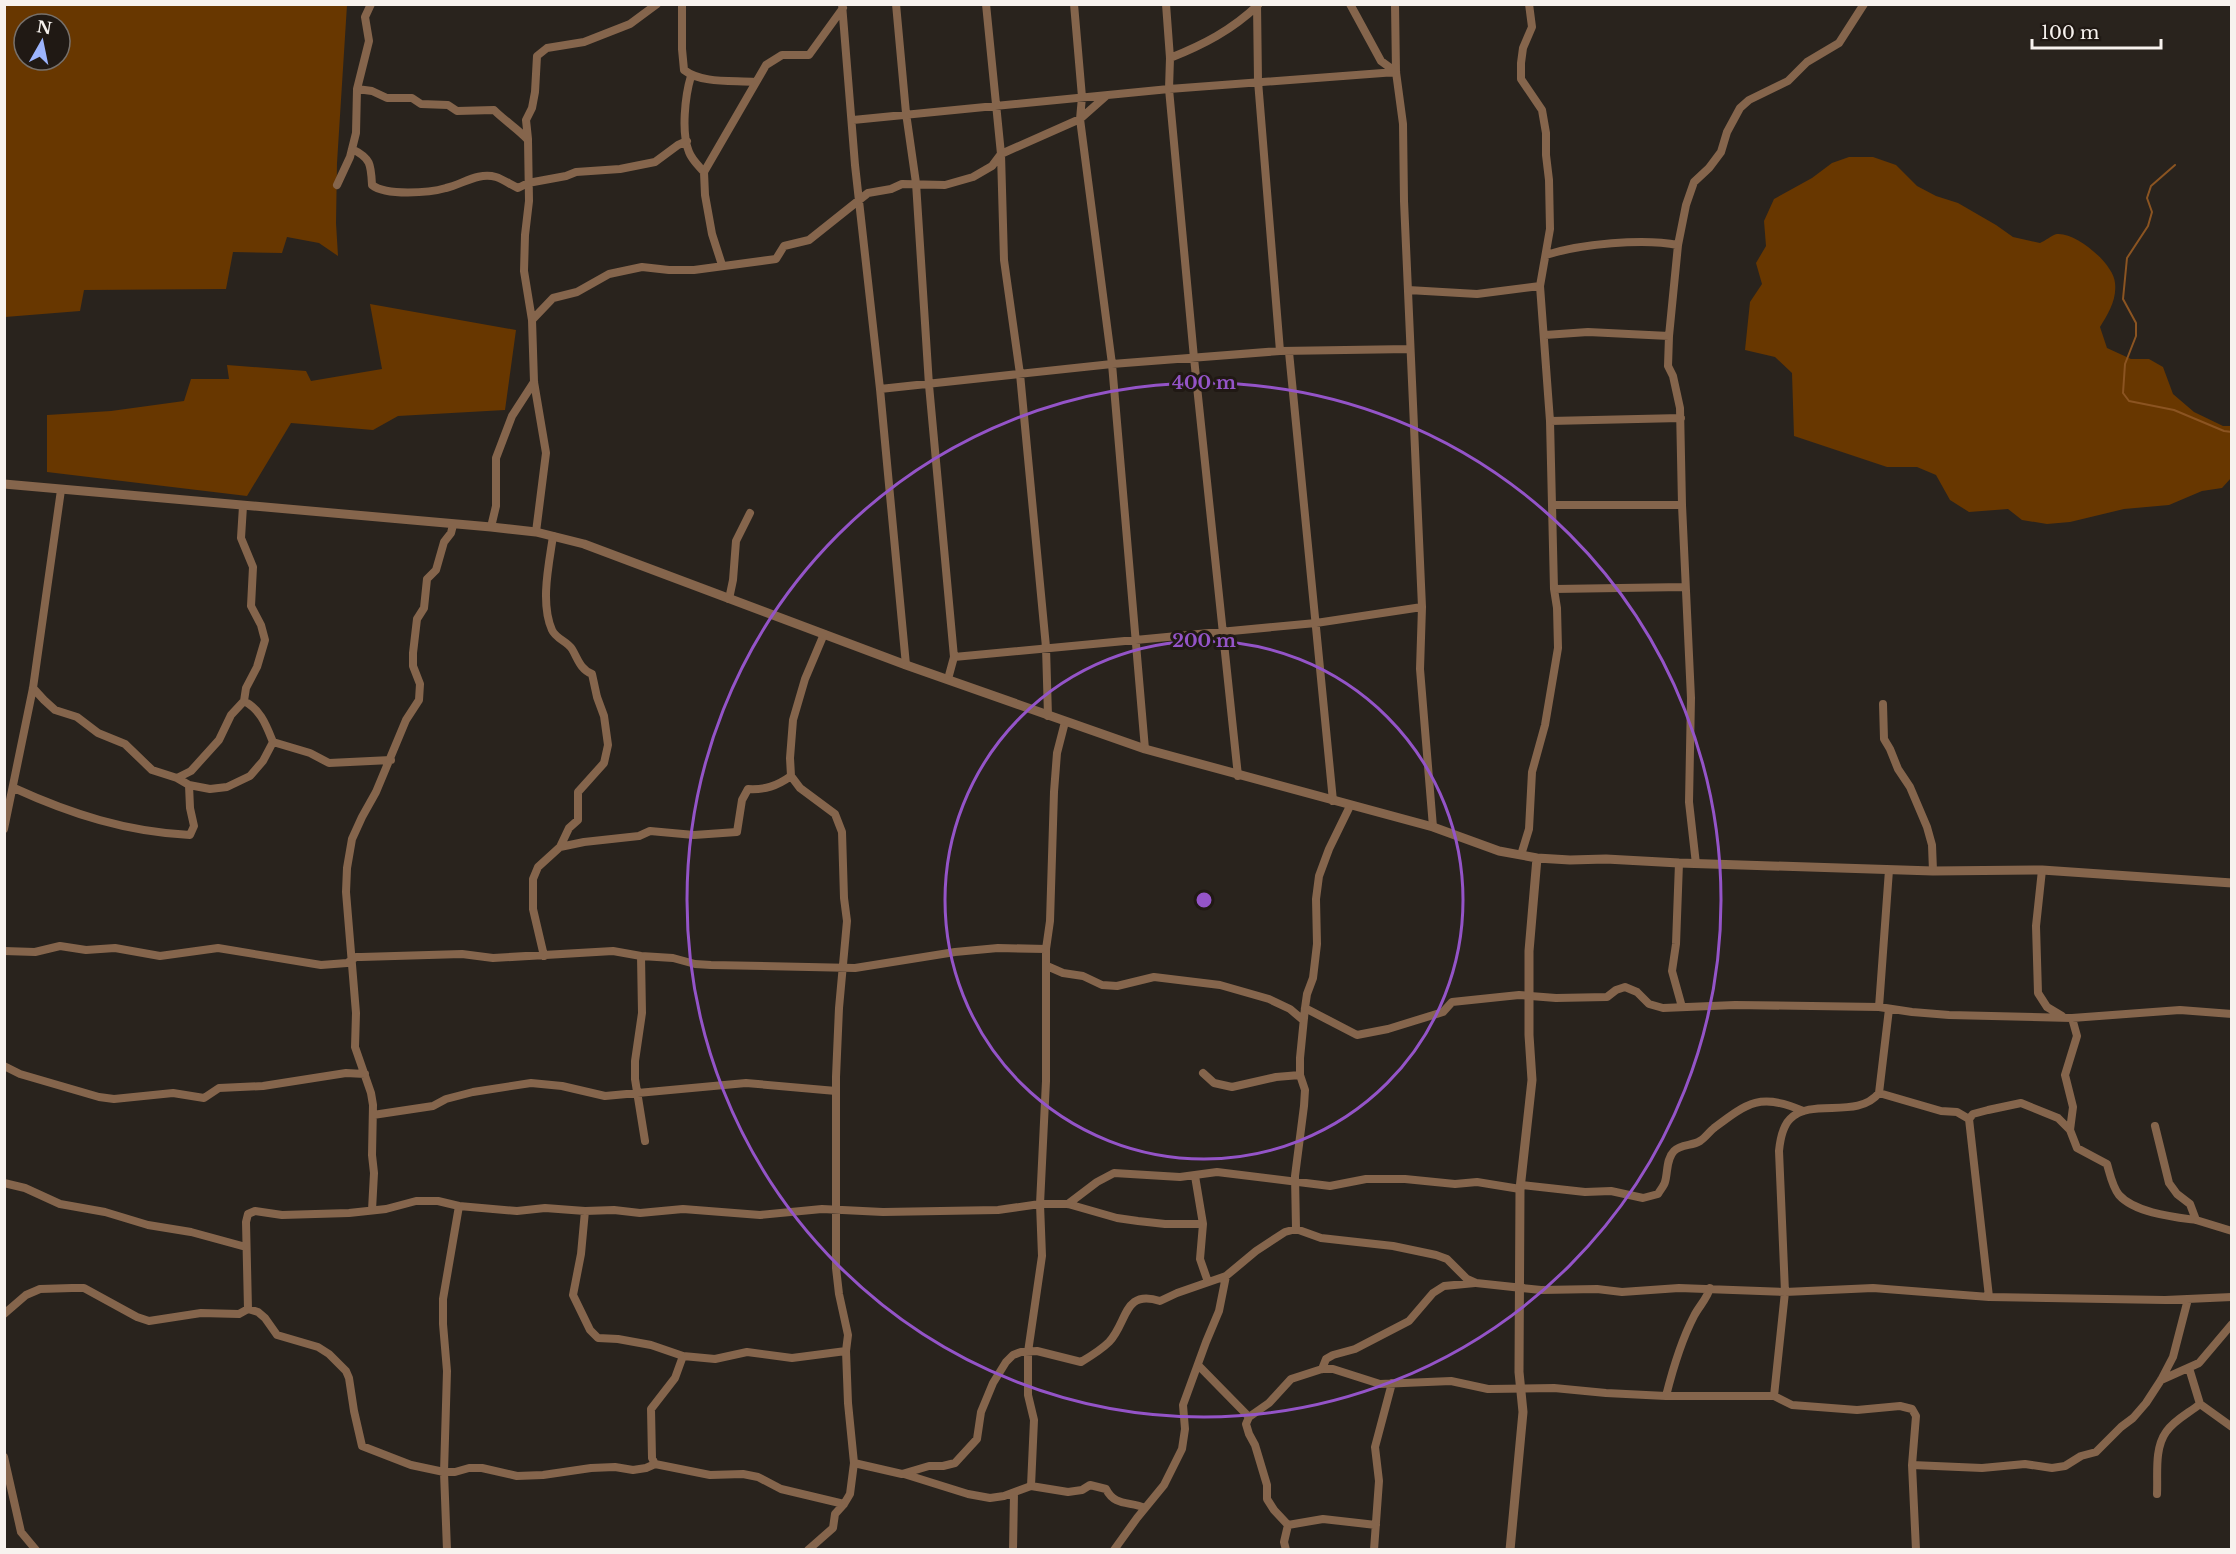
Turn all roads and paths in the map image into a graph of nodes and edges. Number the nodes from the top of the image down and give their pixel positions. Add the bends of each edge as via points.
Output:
1 (371, 4) edge
2 (657, 4) edge
3 (682, 4) edge
4 (896, 4) edge
5 (986, 4) edge
6 (1074, 4) edge
7 (1166, 4) edge
8 (1350, 4) edge
9 (1395, 4) edge
10 (1529, 4) edge
11 (1864, 4) edge
12 (1257, 5) edge
13 (842, 6) edge
14 (1170, 58) junction
15 (1396, 72) junction
16 (691, 76) junction
17 (1258, 81) junction
18 (756, 82) junction
19 (357, 88) junction
20 (1169, 89) junction
21 (1106, 96) junction
22 (1082, 97) junction
23 (996, 105) junction
24 (906, 113) junction
25 (1080, 119) junction
26 (853, 120) junction
27 (528, 140) junction
28 (687, 141) junction
29 (352, 149) junction
30 (1001, 154) junction
31 (704, 172) junction
32 (528, 183) junction
33 (916, 183) junction
34 (337, 185) dead end
35 (860, 200) junction
36 (1678, 245) junction
37 (1546, 255) junction
38 (722, 265) junction
39 (1540, 286) junction
40 (1408, 290) junction
41 (532, 320) junction
42 (1545, 335) junction
43 (1669, 336) junction
44 (1410, 349) junction
45 (1280, 351) junction
46 (1289, 352) junction
47 (1194, 358) junction
48 (1112, 364) junction
49 (1020, 374) junction
50 (534, 382) junction
51 (929, 385) junction
52 (880, 389) junction
53 (1680, 418) junction
54 (1550, 421) junction
55 (4, 484) edge
56 (62, 490) junction
57 (1552, 505) junction
58 (1682, 505) junction
59 (243, 506) junction
60 (750, 513) dead end
61 (453, 525) junction
62 (491, 527) junction
63 (536, 532) junction
64 (553, 536) junction
65 (1685, 587) junction
66 (1554, 590) junction
67 (729, 599) junction
68 (1422, 607) junction
69 (1316, 623) junction
70 (1224, 630) junction
71 (824, 634) junction
72 (1135, 639) junction
73 (1046, 647) junction
74 (954, 657) junction
75 (906, 665) junction
76 (948, 680) junction
77 (33, 688) junction
78 (244, 701) junction
79 (1883, 704) dead end
80 (1048, 716) junction
81 (1065, 722) junction
82 (273, 742) junction
83 (1145, 750) junction
84 (391, 760) junction
85 (791, 776) junction
86 (1239, 776) junction
87 (177, 778) junction
88 (189, 785) junction
89 (14, 788) junction
90 (1333, 801) junction
91 (1350, 806) junction
92 (5, 824) edge
93 (1433, 828) junction
94 (560, 847) junction
95 (1521, 855) junction
96 (1537, 858) junction
97 (1679, 863) junction
98 (1696, 864) junction
99 (1889, 870) junction
100 (2042, 870) junction
101 (1933, 871) junction
102 (2232, 883) edge
103 (1047, 949) junction
104 (4, 951) edge
105 (544, 956) junction
106 (641, 956) junction
107 (351, 960) junction
108 (1047, 966) junction
109 (843, 968) junction
110 (1530, 998) junction
111 (1682, 1006) junction
112 (1879, 1007) junction
113 (1305, 1008) junction
114 (1889, 1009) junction
115 (2232, 1014) edge
116 (2062, 1017) junction
117 (2072, 1018) junction
118 (1303, 1020) junction
119 (4, 1066) edge
120 (1203, 1073) dead end
121 (365, 1074) junction
122 (1300, 1075) junction
123 (836, 1091) junction
124 (637, 1093) junction
125 (1879, 1093) junction
126 (1803, 1111) junction
127 (373, 1115) junction
128 (1969, 1119) junction
129 (2155, 1125) dead end
130 (2070, 1130) junction
131 (645, 1141) dead end
132 (1195, 1176) junction
133 (1295, 1183) junction
134 (4, 1184) edge
135 (1520, 1187) junction
136 (1040, 1204) junction
137 (1068, 1204) junction
138 (459, 1206) junction
139 (372, 1210) junction
140 (836, 1210) junction
141 (585, 1211) junction
142 (2196, 1220) junction
143 (1203, 1224) junction
144 (1296, 1229) junction
145 (2232, 1231) edge
146 (246, 1247) junction
147 (1226, 1276) junction
148 (1208, 1282) junction
149 (1476, 1283) junction
150 (1519, 1288) junction
151 (1710, 1288) junction
152 (1785, 1292) junction
153 (1989, 1297) junction
154 (2232, 1297) edge
155 (2188, 1299) junction
156 (248, 1309) junction
157 (4, 1314) edge
158 (2232, 1324) edge
159 (846, 1351) junction
160 (1028, 1352) junction
161 (682, 1356) junction
162 (1198, 1365) junction
163 (2189, 1368) junction
164 (1322, 1369) junction
165 (2161, 1380) junction
166 (1392, 1383) junction
167 (1520, 1388) junction
168 (1666, 1396) junction
169 (1774, 1396) junction
170 (2200, 1404) junction
171 (1249, 1418) junction
172 (2232, 1426) edge
173 (4, 1457) edge
174 (854, 1463) junction
175 (655, 1464) junction
176 (1912, 1465) junction
177 (444, 1472) junction
178 (902, 1474) junction
179 (1032, 1485) junction
180 (1014, 1493) junction
181 (2157, 1494) dead end
182 (844, 1504) junction
183 (1145, 1508) junction
184 (1288, 1524) junction
185 (1376, 1524) junction
186 (36, 1550) edge
187 (447, 1550) edge
188 (808, 1550) edge
189 (1013, 1550) edge
190 (1114, 1550) edge
191 (1286, 1550) edge
192 (1374, 1550) edge
193 (1510, 1550) edge
194 (1916, 1550) edge

1 - 19 street via 365,17 369,41
2 - 27 street via 630,24 584,42 547,48 537,56 535,92 526,120
3 - 16 street via 684,70
4 - 24 street
5 - 23 street
6 - 22 street
7 - 14 street
8 - 15 street via 1381,61
9 - 15 street
10 - 37 street via 1532,27 1523,48 1521,79 1542,110 1546,133 1550,229
11 - 36 street via 1839,43 1807,62 1788,81 1740,108 1721,152 1690,189
12 - 14 street via 1224,33
12 - 17 street
13 - 18 street via 809,55 782,56 766,65
13 - 26 street
14 - 20 street
15 - 17 street
15 - 40 street via 1402,124
16 - 18 street
16 - 28 street via 684,105
17 - 20 street
17 - 45 street
18 - 31 street
19 - 27 street via 387,98 448,105 457,111 494,110
19 - 29 street via 358,120
20 - 21 street
20 - 47 street
21 - 22 street
21 - 25 street
22 - 23 street
22 - 25 street
23 - 24 street
23 - 30 street
24 - 26 street
24 - 33 street
25 - 30 street
25 - 48 street
26 - 35 street
27 - 32 street
28 - 31 street via 692,158
28 - 32 street via 655,162 576,172
29 - 32 street via 369,160 372,185 379,190 418,192 480,177 496,177 518,188
29 - 34 street
30 - 33 street via 992,166 973,177 945,185
30 - 49 street via 1004,260
31 - 38 street via 712,234
32 - 41 street via 524,271
33 - 35 street via 868,193
33 - 51 street
35 - 38 street via 809,240 784,246 776,259
35 - 52 street
36 - 37 street via 1650,242 1590,246
36 - 43 street
37 - 39 street
38 - 41 street via 694,270 642,267 609,274 578,292 553,298
39 - 40 street via 1477,294
39 - 42 street
40 - 44 street
41 - 50 street
42 - 43 street via 1599,332
42 - 54 street
43 - 53 street via 1668,366
44 - 46 street
44 - 68 street
45 - 46 street
45 - 47 street
46 - 69 street
47 - 48 street
47 - 70 street
48 - 49 street
48 - 72 street
49 - 51 street
49 - 73 street
50 - 62 street via 512,416 496,458 496,506
50 - 63 street via 546,453
51 - 52 street
51 - 74 street
52 - 75 street
53 - 54 street
53 - 58 street
54 - 57 street
55 - 56 street
56 - 59 street
56 - 77 street
57 - 58 street
57 - 66 street
58 - 65 street
59 - 61 street
59 - 78 street via 241,538 253,567 251,606 265,640
60 - 67 street via 736,541
61 - 62 street
61 - 84 street via 436,570 427,579 424,608 417,619 413,666 420,684 419,700 406,720
62 - 63 street
63 - 64 street
64 - 67 street
64 - 94 street via 547,582 552,629 592,674 608,745 603,763 578,792 578,820 569,828
65 - 66 street
65 - 98 street via 1689,802
66 - 95 street via 1558,648 1545,725 1532,772 1529,829
67 - 71 street
68 - 69 street
68 - 93 street via 1420,669
69 - 70 street
69 - 90 street
70 - 72 street
70 - 86 street
71 - 75 street
71 - 85 street via 805,679 794,720
72 - 73 street
72 - 83 street
73 - 74 street
73 - 80 street
74 - 76 street
75 - 76 street
76 - 80 street
77 - 87 street via 55,710 77,717 98,733 125,744 152,770
77 - 89 street
78 - 82 street via 254,706
78 - 87 street via 231,715 219,740 191,771
79 - 101 street via 1884,740 1920,807 1932,845
80 - 81 street
81 - 83 street
81 - 103 street via 1057,753
82 - 84 street via 328,763
82 - 88 street via 250,776 227,787
83 - 86 street
84 - 107 street via 352,839 346,892
85 - 94 street via 762,790 748,789 742,800 737,832 694,835 650,831
85 - 109 street via 840,822 848,921
86 - 90 street
87 - 88 street
88 - 89 street via 194,826 190,835 154,834 87,818
89 - 92 street
90 - 91 street
91 - 93 street
91 - 113 street via 1319,876 1317,944
93 - 95 street
94 - 105 street via 538,867 533,879 533,909
95 - 96 street
96 - 97 street
96 - 110 street via 1529,951
97 - 98 street
97 - 111 street via 1672,971
98 - 99 street
99 - 101 street
99 - 112 street
100 - 101 street
100 - 102 street
100 - 116 street via 2036,926 2038,993 2047,1007
103 - 108 street
103 - 109 street via 987,949
104 - 107 street via 35,952 60,946 86,950 115,948 160,956 218,948 321,965
105 - 106 street via 613,951
105 - 107 street via 493,958 462,954
106 - 109 street via 711,965
106 - 124 street
107 - 121 street via 355,1047
108 - 118 street via 1102,985 1117,986 1154,977 1220,985 1269,999
108 - 136 street
109 - 123 street
110 - 111 street via 1607,997 1625,987 1649,1004 1664,1008
110 - 113 street via 1519,995 1452,1002 1443,1012 1358,1035
110 - 135 street via 1532,1080
111 - 112 street
112 - 114 street
113 - 118 street
114 - 116 street via 1949,1015
114 - 125 street
115 - 117 street via 2180,1010
116 - 117 street
117 - 130 street via 2077,1036 2065,1075 2073,1107
118 - 122 street
119 - 121 street via 20,1074 114,1099 173,1093 204,1098 219,1088
120 - 122 street via 1214,1083 1232,1087
121 - 127 street
122 - 133 street via 1305,1090
123 - 124 street via 746,1083
123 - 140 street
124 - 127 street via 605,1096 531,1083 473,1092 434,1106
124 - 131 street
125 - 126 street via 1872,1101 1860,1105
125 - 128 street via 1957,1112
126 - 135 street via 1771,1101 1741,1108 1701,1141 1673,1152 1665,1184 1658,1194 1643,1198 1611,1191
126 - 152 street via 1789,1120 1779,1151
127 - 139 street
128 - 130 street via 1973,1114 2021,1103 2058,1118
128 - 153 street
129 - 142 street via 2169,1183 2190,1204
130 - 142 street via 2077,1148 2107,1164 2120,1196 2148,1211
132 - 133 street via 1217,1172
132 - 137 street via 1114,1173
132 - 143 street
133 - 135 street via 1330,1186 1387,1179
133 - 144 street
134 - 146 street via 25,1188 60,1204
135 - 150 street
136 - 137 street
136 - 140 street via 998,1210
136 - 160 street via 1042,1256
137 - 143 street via 1117,1218
138 - 139 street via 416,1201
138 - 141 street
138 - 177 street via 443,1299 448,1404
139 - 146 street via 300,1215 251,1212 246,1222
140 - 141 street via 760,1215 683,1209 640,1213
140 - 159 street via 836,1268 848,1335
141 - 161 street via 573,1295 590,1330 598,1338 651,1345
142 - 145 street
143 - 148 street via 1200,1259
144 - 147 street via 1256,1251
144 - 149 street via 1321,1238 1436,1255 1447,1259
146 - 156 street
147 - 148 street
147 - 162 street via 1219,1311
148 - 160 street via 1160,1301 1148,1298 1131,1303 1109,1342 1082,1362 1047,1352
149 - 150 street
149 - 164 street via 1444,1286 1409,1321 1355,1349 1333,1355 1326,1359
150 - 151 street via 1622,1292
150 - 167 street
151 - 152 street
151 - 168 street via 1677,1354
152 - 153 street via 1873,1288
152 - 169 street
153 - 155 street
154 - 155 street
155 - 165 street via 2173,1357
156 - 157 street via 239,1314 201,1313 149,1321 84,1288 72,1288 40,1289 26,1295
156 - 177 street via 265,1318 277,1335 318,1347 345,1371 350,1378 362,1446 411,1465
158 - 163 street via 2199,1363
159 - 161 street via 792,1358 747,1352 721,1359
159 - 174 street
160 - 178 street via 1013,1355 999,1372 981,1412 976,1439 955,1463
160 - 179 street via 1028,1395 1034,1420
161 - 175 street via 675,1378 651,1409
162 - 171 street
162 - 183 street via 1183,1405 1182,1449 1164,1485
163 - 165 street
163 - 170 street
164 - 166 street via 1380,1384
164 - 171 street via 1291,1379
165 - 176 street via 2146,1403 2103,1448 2065,1466
166 - 167 street via 1451,1380 1488,1389
166 - 185 street via 1374,1447 1379,1481
167 - 168 street
167 - 193 street via 1523,1412
168 - 169 street
169 - 176 street via 1792,1405 1912,1409 1916,1416
170 - 172 street
170 - 181 street via 2165,1433 2159,1448
171 - 184 street via 1246,1424 1267,1485 1267,1499
173 - 186 street via 21,1532
174 - 178 street
174 - 182 street via 850,1494
175 - 177 street via 633,1470 591,1468 517,1476 482,1468
175 - 182 street via 710,1475 758,1477 781,1489
176 - 194 street
177 - 187 street
178 - 180 street via 990,1498
179 - 180 street
179 - 183 street via 1068,1492 1090,1485 1106,1489 1122,1504
180 - 189 street
182 - 188 street via 835,1514 833,1528
183 - 190 street
184 - 185 street via 1323,1518
184 - 191 street
185 - 192 street

